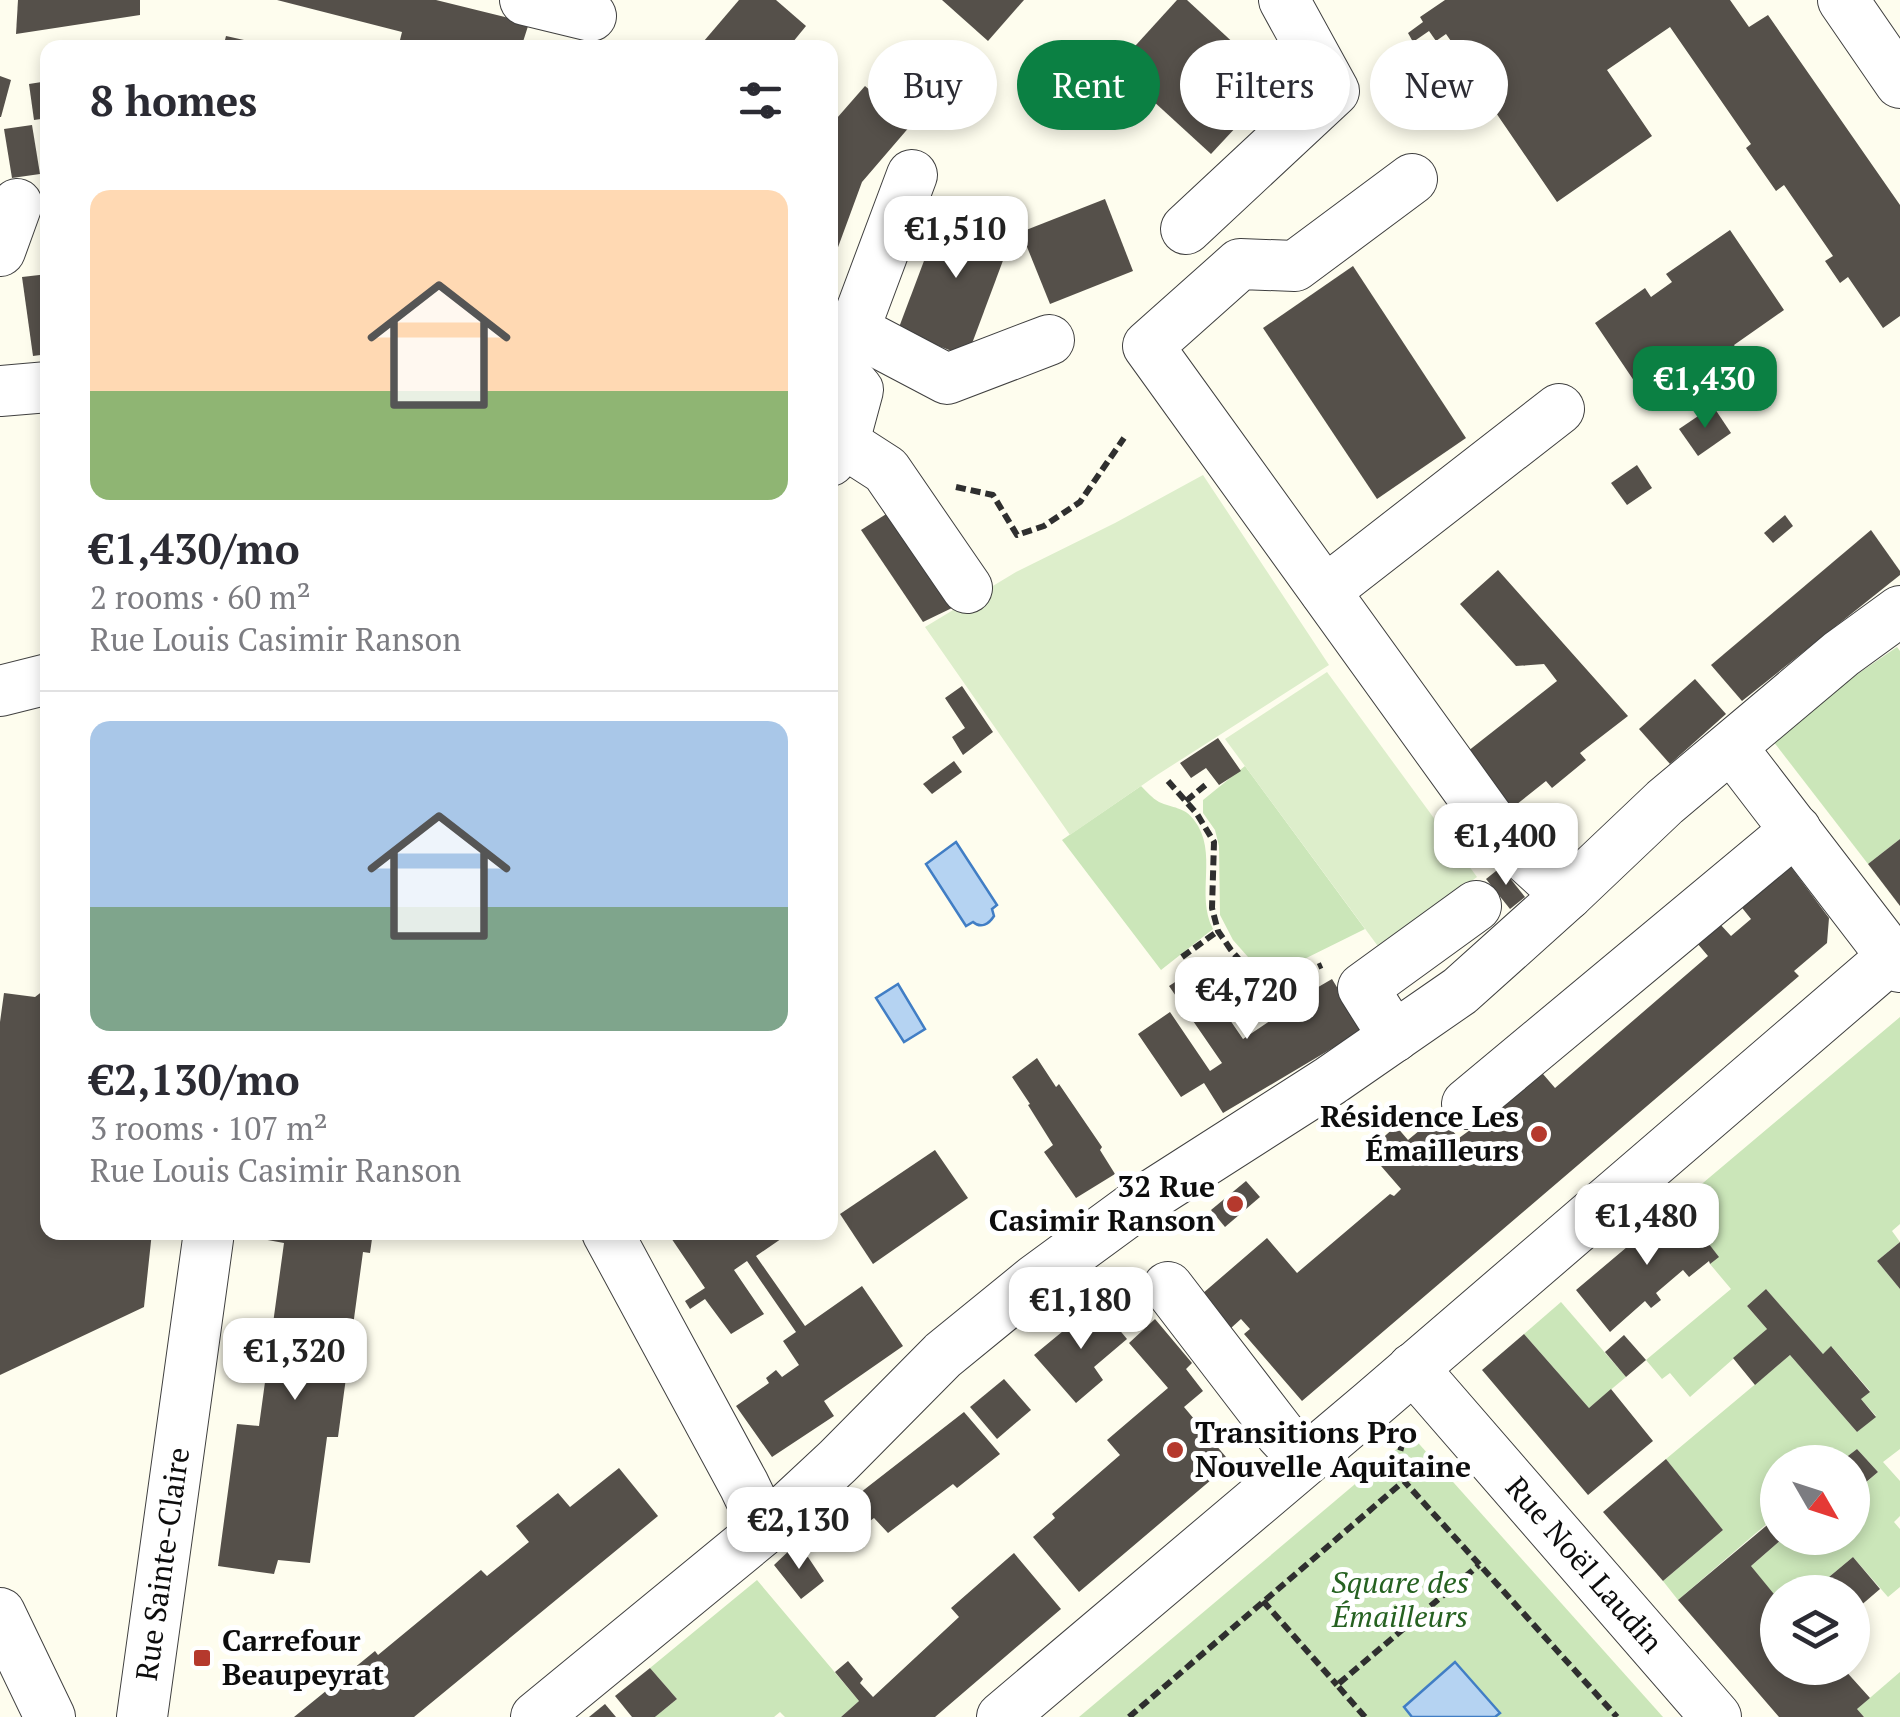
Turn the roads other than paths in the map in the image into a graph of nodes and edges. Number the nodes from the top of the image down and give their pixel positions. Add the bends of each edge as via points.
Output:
1 (525, 0) edge
2 (1284, 0) edge
3 (1842, 0) edge
4 (589, 21) edge
5 (1900, 83) edge
6 (912, 176) dead end
7 (1412, 179) dead end
8 (17, 204) dead end
9 (1186, 229) dead end
10 (0, 251) edge
11 (1049, 340) dead end
12 (838, 344) edge
13 (40, 388) edge
14 (0, 391) edge
15 (1559, 410) dead end
16 (838, 445) edge
17 (838, 452) edge
18 (967, 588) dead end
19 (1324, 591) junction
20 (1900, 611) edge
21 (40, 681) edge
22 (0, 690) edge
23 (1732, 748) junction
24 (1796, 830) junction
25 (1567, 896) junction
26 (1476, 906) dead end
27 (1896, 962) edge
28 (1394, 1037) junction
29 (1468, 1104) dead end
30 (208, 1240) edge
31 (611, 1240) edge
32 (1168, 1287) dead end
33 (1413, 1368) junction
34 (1305, 1460) junction
35 (764, 1529) junction
36 (0, 1613) edge
37 (50, 1717) edge
38 (142, 1717) edge
39 (536, 1717) edge
40 (1002, 1717) edge
41 (1716, 1717) edge

1 - 4 street
2 - 9 street via 1334,91
3 - 5 street
6 - 12 street
7 - 19 street via 1295,266 1240,264 1148,346
8 - 10 street
11 - 12 street via 947,379
12 - 16 street via 858,390
13 - 14 street
15 - 19 street
17 - 18 street via 886,470
19 - 25 street via 1499,833
20 - 23 street
21 - 22 street
23 - 24 street
23 - 25 street
24 - 27 street
24 - 29 street
25 - 28 street via 1460,991
26 - 28 street via 1364,988
27 - 33 street
28 - 35 street via 1144,1200 1035,1280 942,1355
30 - 38 street, Rue Sainte-Claire
31 - 35 street
32 - 34 street
33 - 34 street
33 - 41 street, Rue Noël Laudin
34 - 40 street
35 - 39 street
36 - 37 street

